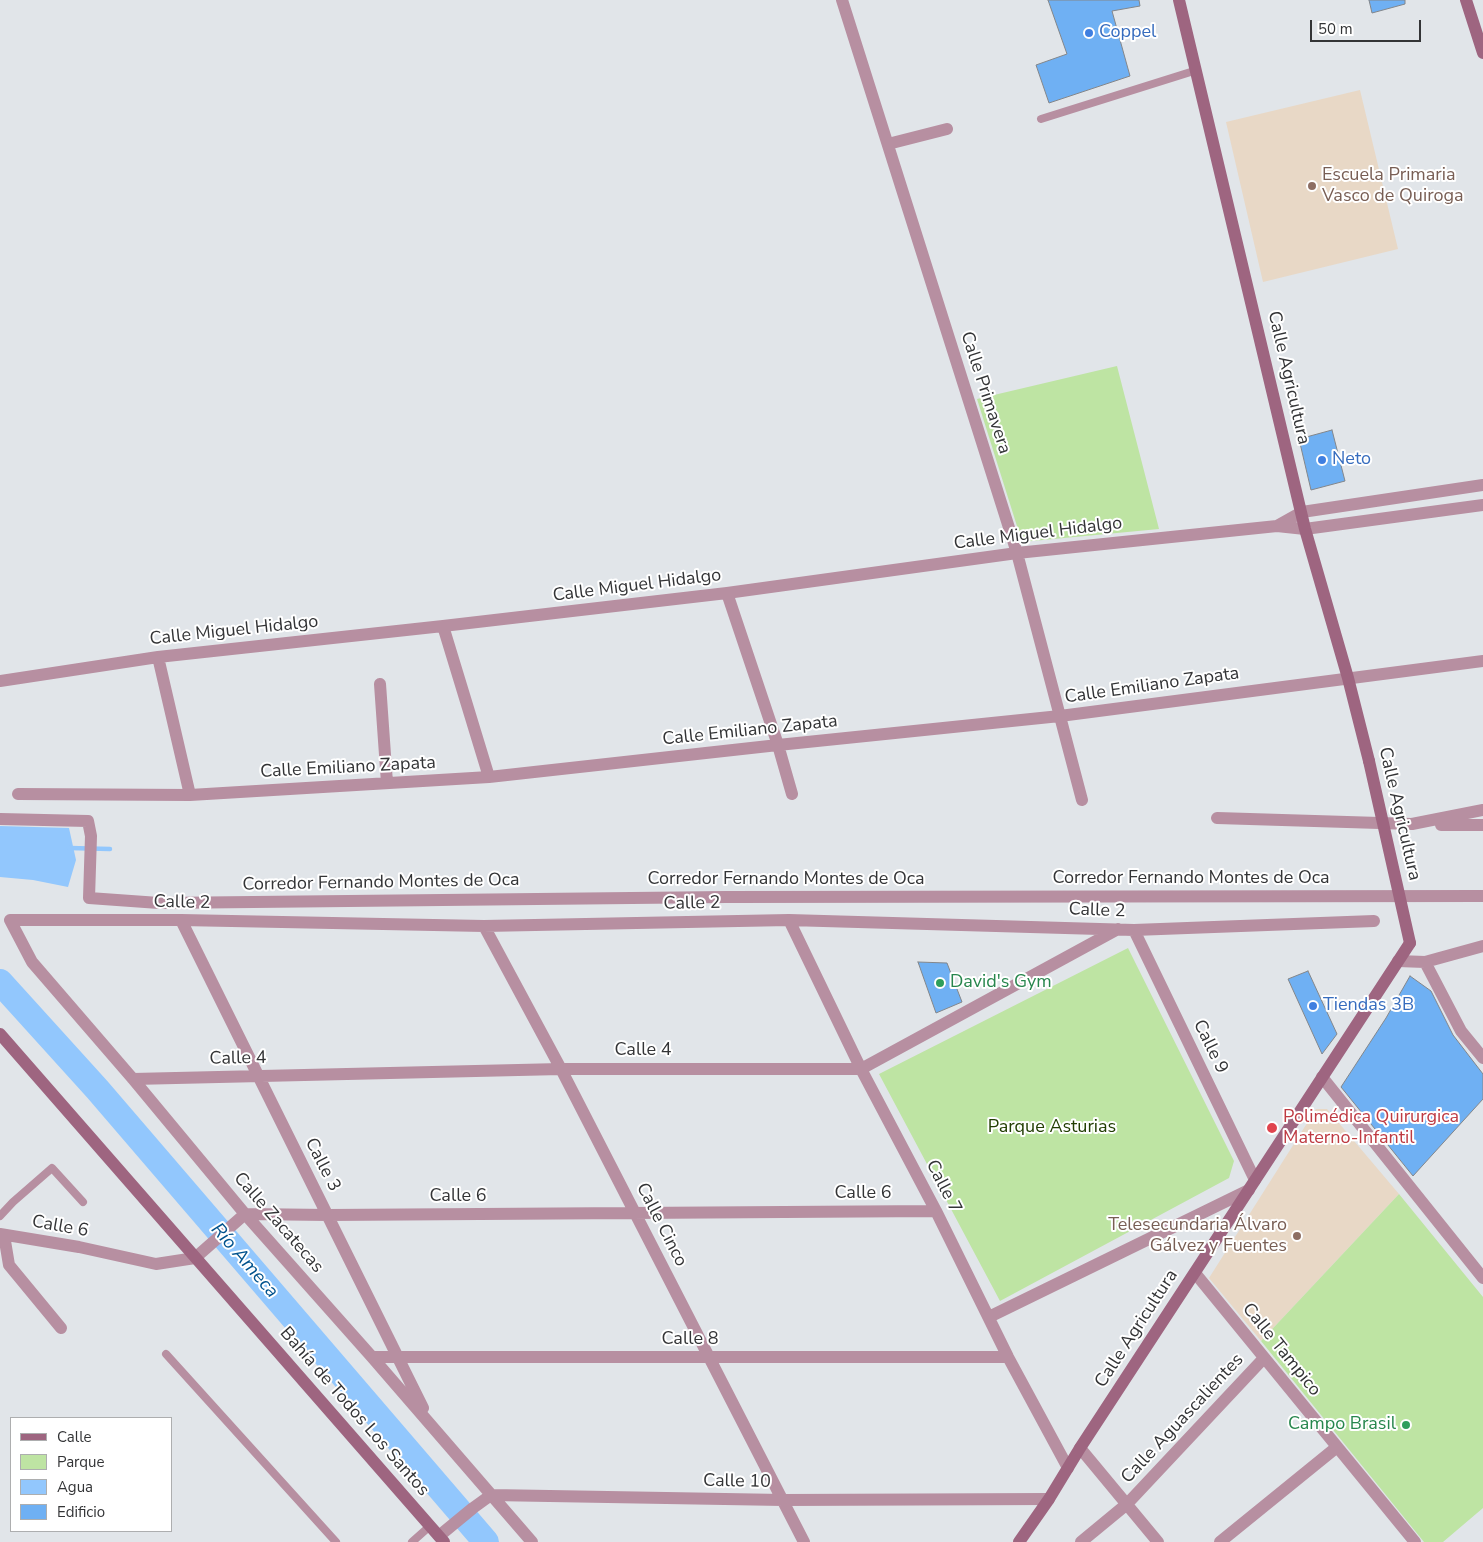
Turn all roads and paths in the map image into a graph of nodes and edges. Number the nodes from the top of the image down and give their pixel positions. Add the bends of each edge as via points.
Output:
1 (842, 0) edge
2 (1179, 0) edge
3 (1466, 0) edge
4 (1483, 53) edge
5 (1197, 70) junction
6 (1040, 119) dead end
7 (947, 129) dead end
8 (888, 144) junction
9 (1483, 485) edge
10 (1483, 505) edge
11 (1302, 512) junction
12 (1277, 526) junction
13 (1305, 529) junction
14 (1017, 553) junction
15 (727, 593) junction
16 (443, 626) junction
17 (158, 657) junction
18 (1483, 661) edge
19 (1348, 678) junction
20 (0, 681) edge
21 (380, 684) dead end
22 (1060, 716) junction
23 (778, 745) junction
24 (489, 777) junction
25 (387, 783) junction
26 (18, 794) dead end
27 (792, 794) dead end
28 (190, 795) junction
29 (1082, 800) dead end
30 (1483, 810) edge
31 (1217, 818) dead end
32 (0, 819) edge
33 (1412, 824) junction
34 (1483, 825) edge
35 (1483, 896) edge
36 (136, 901) junction
37 (10, 920) joint
38 (155, 920) junction
39 (181, 920) junction
40 (789, 920) junction
41 (1374, 921) dead end
42 (484, 926) junction
43 (1118, 929) junction
44 (1134, 930) junction
45 (1483, 946) edge
46 (1398, 961) junction
47 (1425, 962) junction
48 (0, 1034) edge
49 (1483, 1058) edge
50 (561, 1069) junction
51 (861, 1069) junction
52 (258, 1076) junction
53 (1322, 1077) junction
54 (133, 1080) junction
55 (1252, 1185) junction
56 (83, 1202) dead end
57 (936, 1211) junction
58 (635, 1213) junction
59 (245, 1214) junction
60 (328, 1215) junction
61 (0, 1216) edge
62 (2, 1234) edge
63 (195, 1258) junction
64 (1195, 1273) junction
65 (1483, 1278) edge
66 (989, 1317) junction
67 (61, 1328) dead end
68 (166, 1354) dead end
69 (372, 1357) junction
70 (398, 1357) junction
71 (708, 1358) junction
72 (1008, 1358) junction
73 (1264, 1358) junction
74 (432, 1426) junction
75 (1337, 1447) junction
76 (1080, 1448) junction
77 (1068, 1468) junction
78 (491, 1495) junction
79 (1049, 1499) junction
80 (783, 1500) junction
81 (1126, 1504) junction
82 (430, 1526) junction
83 (444, 1536) edge
84 (1408, 1540) edge
85 (336, 1542) edge
86 (412, 1542) edge
87 (532, 1542) edge
88 (804, 1542) edge
89 (1019, 1542) edge
90 (1080, 1542) edge
91 (1158, 1542) edge
92 (1220, 1542) edge

1 - 8 street, Calle Primavera
2 - 5 street, Calle Agricultura
3 - 4 street
5 - 6 lane
5 - 11 street, Calle Agricultura
7 - 8 street
8 - 14 street, Calle Primavera
9 - 11 street, Calle Miguel Hidalgo
10 - 13 street, Calle Miguel Hidalgo
11 - 12 street, Calle Miguel Hidalgo
11 - 13 street, Calle Agricultura
12 - 13 street, Calle Miguel Hidalgo
12 - 14 street, Calle Miguel Hidalgo
13 - 19 street, Calle Agricultura
14 - 15 street, Calle Miguel Hidalgo
14 - 22 street, Calle Primavera
15 - 16 street, Calle Miguel Hidalgo
15 - 23 street
16 - 17 street, Calle Miguel Hidalgo
16 - 24 street
17 - 20 street, Calle Miguel Hidalgo
17 - 28 street
18 - 19 street, Calle Emiliano Zapata
19 - 22 street, Calle Emiliano Zapata
19 - 46 street, Calle Agricultura, bridge via 1410,943
21 - 25 street
22 - 23 street, Calle Emiliano Zapata
22 - 29 street, Calle Primavera
23 - 24 street, Calle Emiliano Zapata
23 - 27 street
24 - 25 street, Calle Emiliano Zapata
25 - 28 street, Calle Emiliano Zapata
26 - 28 street, Calle Emiliano Zapata
30 - 33 street
31 - 33 street
32 - 36 street, Corredor Fernando Montes de Oca via 88,821 91,836 89,898
33 - 34 street
35 - 36 street, Corredor Fernando Montes de Oca
36 - 38 street
37 - 38 street, Calle 2
37 - 54 street, Calle Zacatecas via 32,962
38 - 39 street, Calle 2
39 - 42 street, Calle 2
39 - 52 street, Calle 3
40 - 42 street, Calle 2
40 - 43 street, Calle 2
40 - 51 street, Calle 7
41 - 44 street, Calle 2
42 - 50 street, Calle Cinco
43 - 44 street, Calle 2
43 - 51 street, Calle 4
44 - 55 street, Calle 9
45 - 47 street
46 - 47 street
46 - 53 street, Calle Agricultura
47 - 49 street via 1461,1031
48 - 63 street, Bahía de Todos Los Santos
50 - 51 street, Calle 4
50 - 52 street, Calle 4
50 - 58 street, Calle Cinco
51 - 57 street, Calle 7
52 - 54 street, Calle 4
52 - 60 street, Calle 3
53 - 55 street, Calle Agricultura
53 - 65 street
54 - 59 street, Calle Zacatecas
55 - 64 street, Calle Agricultura
55 - 66 street
56 - 61 lane via 52,1168
57 - 58 street, Calle 6
57 - 66 street, Calle 7
58 - 60 street, Calle 6
58 - 71 street, Calle Cinco
59 - 60 street, Calle 6
59 - 63 street
59 - 69 street, Calle Zacatecas
60 - 70 street, Calle 3
62 - 63 street, Calle 6 via 156,1264
62 - 67 street via 8,1266
63 - 82 street, Bahía de Todos Los Santos
64 - 73 street, Calle Tampico
64 - 76 street, Calle Agricultura
66 - 72 street, Calle 7
68 - 85 lane
69 - 70 street, Calle 8
69 - 74 street, Calle Zacatecas
70 - 71 street, Calle 8
70 - 74 street, Calle 3
71 - 72 street, Calle 8
71 - 80 street, Calle Cinco
72 - 77 street, Calle 7
73 - 75 street, Calle Tampico
73 - 81 street, Calle Aguascalientes
74 - 78 street, Calle Zacatecas
75 - 84 street, Calle Tampico
75 - 92 street
76 - 77 street, Calle Agricultura
76 - 81 street
77 - 79 street, Calle Agricultura
78 - 80 street, Calle 10
78 - 83 street
78 - 87 street, Calle Zacatecas
79 - 80 street, Calle 10
79 - 89 street, Calle Agricultura
80 - 88 street, Calle Cinco
81 - 90 street, Calle Aguascalientes
81 - 91 street
82 - 83 street, Bahía de Todos Los Santos
82 - 86 lane

